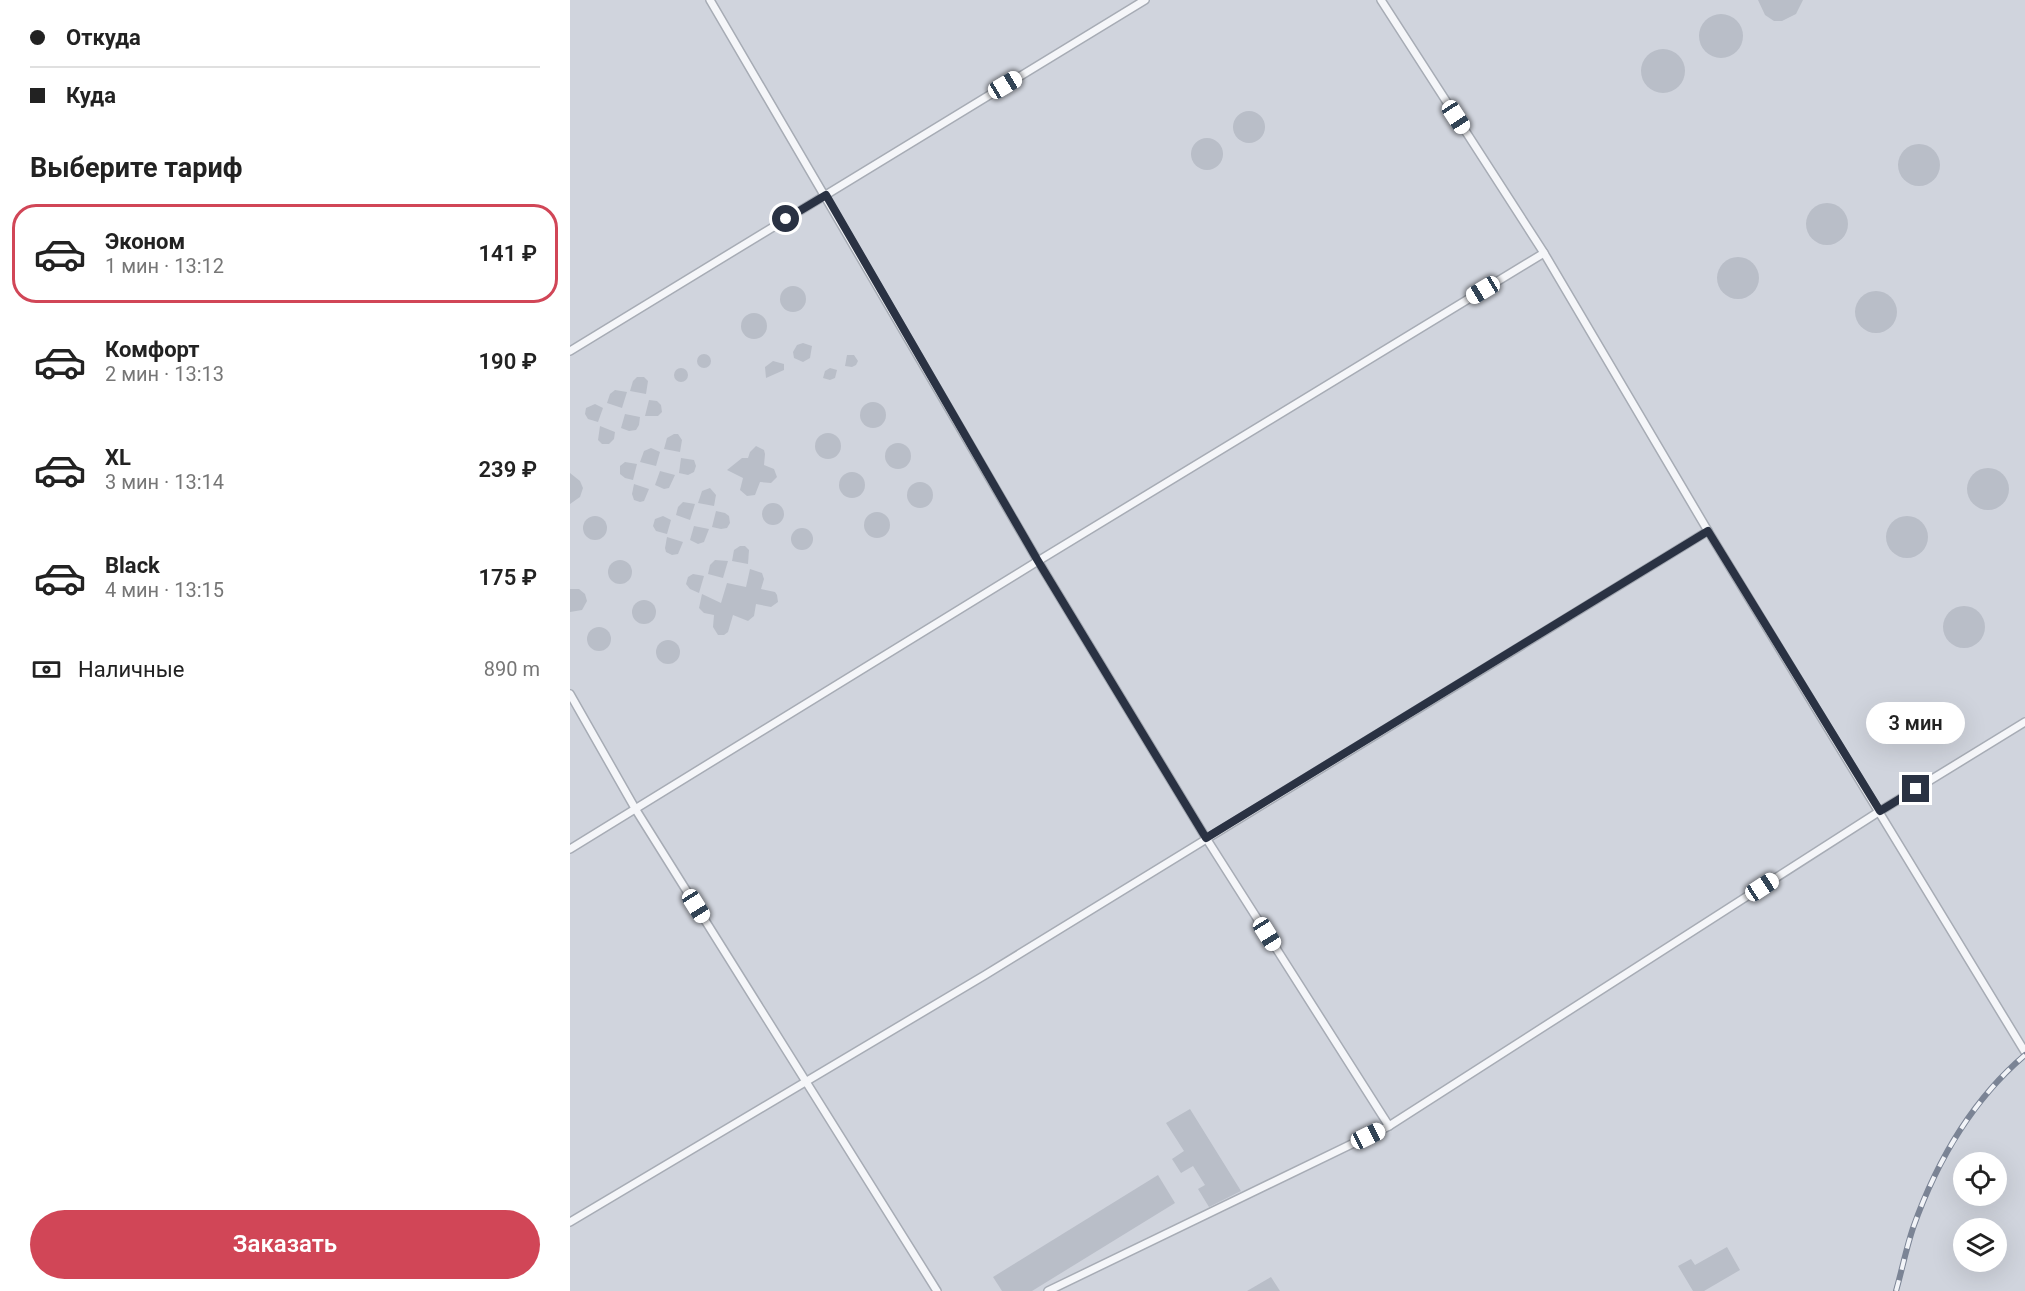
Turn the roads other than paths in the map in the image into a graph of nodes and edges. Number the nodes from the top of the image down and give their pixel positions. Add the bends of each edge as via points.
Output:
1 (710, 0) edge
2 (1145, 0) edge
3 (1381, 0) edge
4 (826, 195) junction
5 (1544, 253) junction
6 (570, 351) edge
7 (1708, 531) junction
8 (1038, 561) junction
9 (570, 694) edge
10 (2025, 722) edge
11 (636, 810) junction
12 (1880, 811) junction
13 (1206, 838) junction
14 (570, 849) edge
15 (2025, 1052) edge
16 (806, 1080) junction
17 (1389, 1126) junction
18 (570, 1222) edge
19 (937, 1291) edge
20 (1048, 1291) edge

1 - 4 lane
2 - 4 lane
3 - 5 lane
4 - 6 lane
4 - 8 lane
5 - 7 lane
5 - 8 lane
7 - 12 lane
7 - 13 lane
8 - 11 lane
8 - 13 lane
9 - 11 lane
10 - 12 lane
11 - 14 lane
11 - 16 lane
12 - 15 lane
12 - 17 lane
13 - 16 lane
13 - 17 lane
16 - 18 lane
16 - 19 lane
17 - 20 lane

